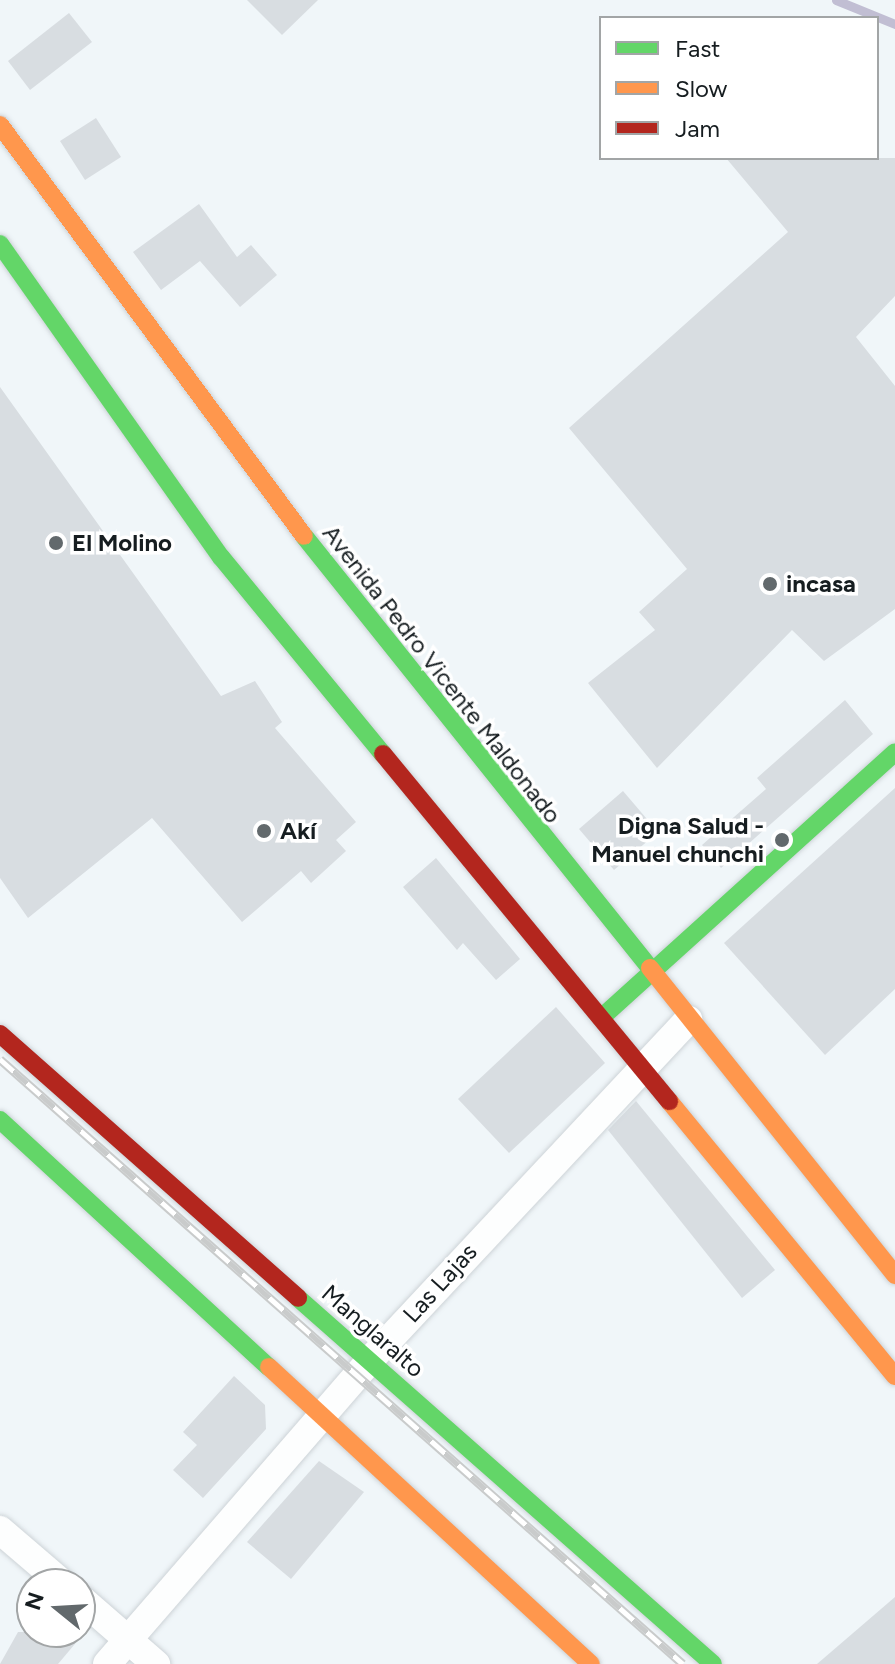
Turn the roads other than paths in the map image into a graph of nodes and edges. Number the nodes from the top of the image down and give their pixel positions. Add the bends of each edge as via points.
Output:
1 (0, 125) edge
2 (0, 244) edge
3 (895, 752) edge
4 (649, 973) junction
5 (601, 1018) junction
6 (688, 1020) junction
7 (0, 1034) edge
8 (639, 1064) junction
9 (0, 1120) edge
10 (895, 1275) edge
11 (370, 1360) junction
12 (895, 1376) edge
13 (321, 1423) junction
14 (0, 1530) edge
15 (44, 1568) edge
16 (96, 1612) edge
17 (128, 1640) junction
18 (107, 1664) edge
19 (156, 1664) edge
20 (591, 1664) edge
21 (713, 1664) edge

1 - 4 main road, Avenida Pedro Vicente Maldonado via 225,437
2 - 5 main road via 221,557
3 - 4 main road
4 - 5 main road
4 - 6 main road, Avenida Pedro Vicente Maldonado
5 - 8 main road
6 - 8 street, Las Lajas
6 - 10 main road, Avenida Pedro Vicente Maldonado
7 - 11 main road, Manglaralto
8 - 11 street, Las Lajas
8 - 12 main road
9 - 13 main road
11 - 13 street, Las Lajas
11 - 21 main road, Manglaralto
13 - 17 street, Las Lajas
13 - 20 main road
14 - 15 street
16 - 17 street
17 - 18 street, Las Lajas
17 - 19 street

